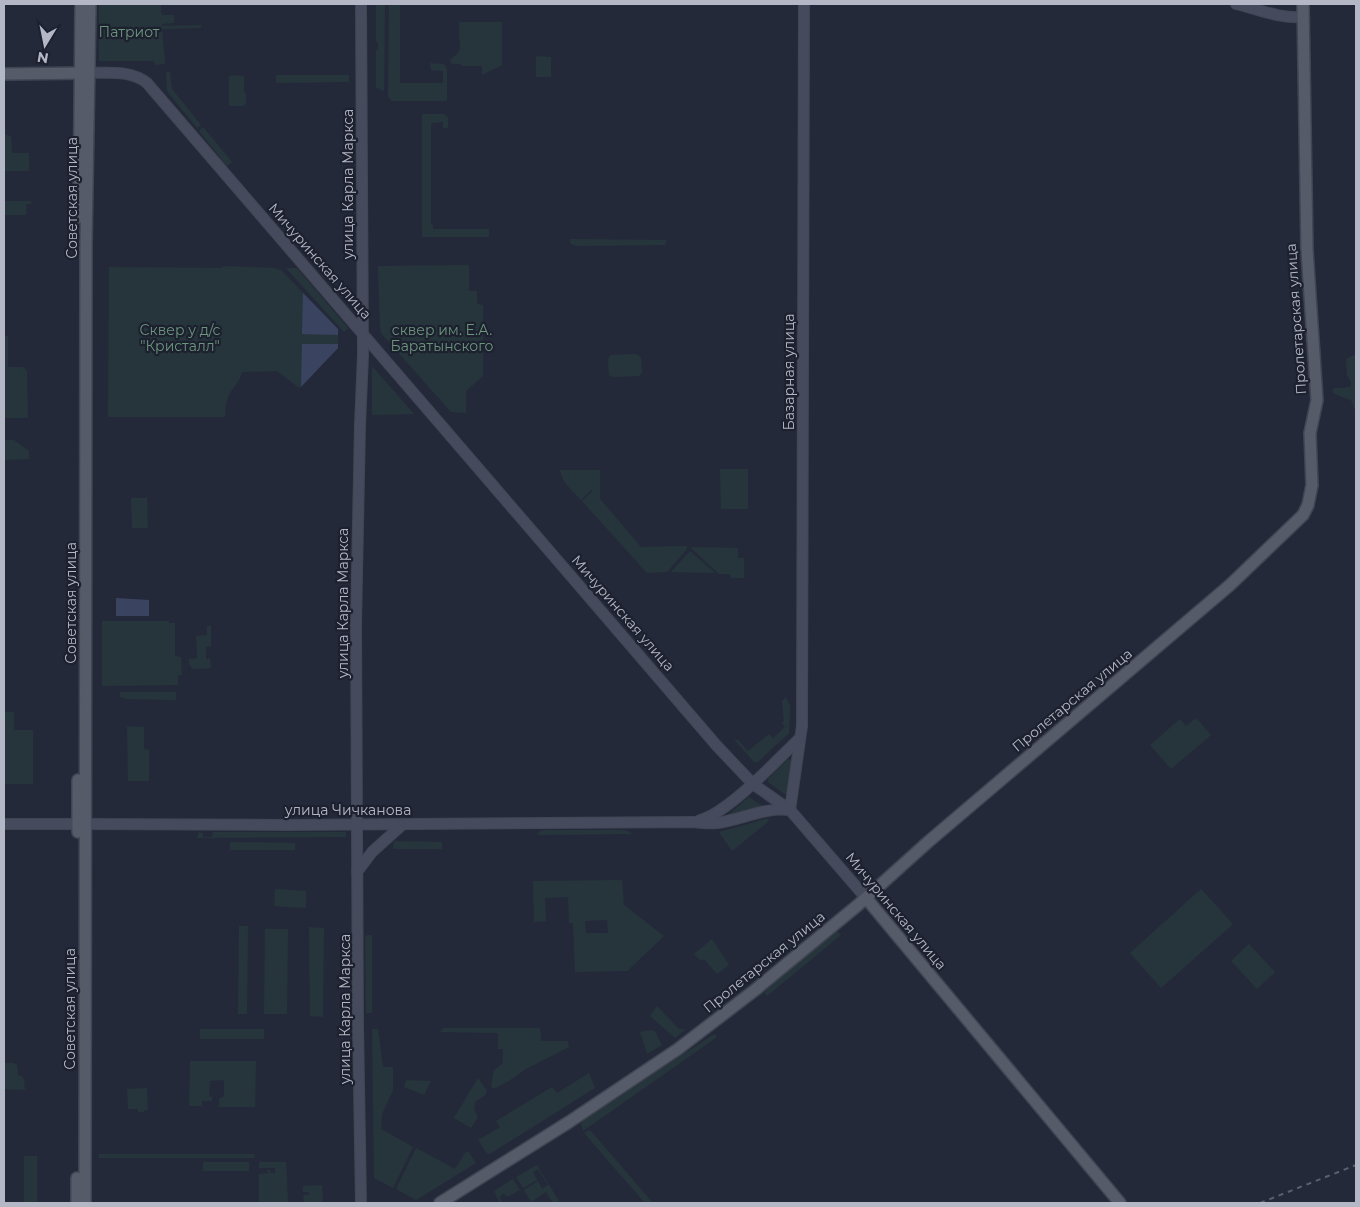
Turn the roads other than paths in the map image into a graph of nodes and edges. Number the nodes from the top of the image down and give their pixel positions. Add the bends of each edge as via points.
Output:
1 (81, 4) edge
2 (90, 4) edge
3 (368, 4) edge
4 (804, 4) edge
5 (1236, 4) edge
6 (1303, 4) edge
7 (361, 9) edge
8 (1303, 17) junction
9 (83, 70) junction
10 (4, 74) edge
11 (362, 332) junction
12 (799, 739) junction
13 (753, 784) junction
14 (790, 810) junction
15 (693, 822) junction
16 (4, 824) edge
17 (82, 824) junction
18 (357, 825) junction
19 (402, 825) junction
20 (358, 872) junction
21 (866, 898) junction
22 (81, 1149) junction
23 (77, 1203) edge
24 (85, 1203) edge
25 (361, 1203) edge
26 (440, 1203) edge
27 (1120, 1203) edge

1 - 9 main road, Советская улица
2 - 9 main road, Советская улица
3 - 7 main road
4 - 12 main road, Базарная улица via 803,624 802,726
5 - 8 main road via 1277,15
6 - 8 main road, Пролетарская улица
7 - 11 main road, улица Карла Маркса
8 - 21 main road, Пролетарская улица via 1306,250 1317,400 1310,433 1312,485 1308,505 1303,515 1230,585
9 - 10 main road
9 - 11 main road, Мичуринская улица via 126,74 147,83
9 - 17 main road, Советская улица
11 - 13 main road, Мичуринская улица
11 - 18 main road, улица Карла Маркса via 356,624
12 - 13 main road
12 - 14 main road, Базарная улица
13 - 14 main road, Мичуринская улица
13 - 15 main road via 717,813
14 - 15 main road, улица Чичканова via 771,809 716,823
14 - 21 main road, Мичуринская улица
15 - 19 main road, улица Чичканова
16 - 17 main road, улица Чичканова
17 - 18 main road, улица Чичканова
17 - 22 main road, Советская улица
18 - 19 main road, улица Чичканова
18 - 20 main road, улица Карла Маркса
19 - 20 main road via 372,852
20 - 25 main road, улица Карла Маркса
21 - 26 main road, Пролетарская улица via 678,1049
21 - 27 main road, Мичуринская улица
22 - 23 main road
22 - 24 main road, Советская улица

